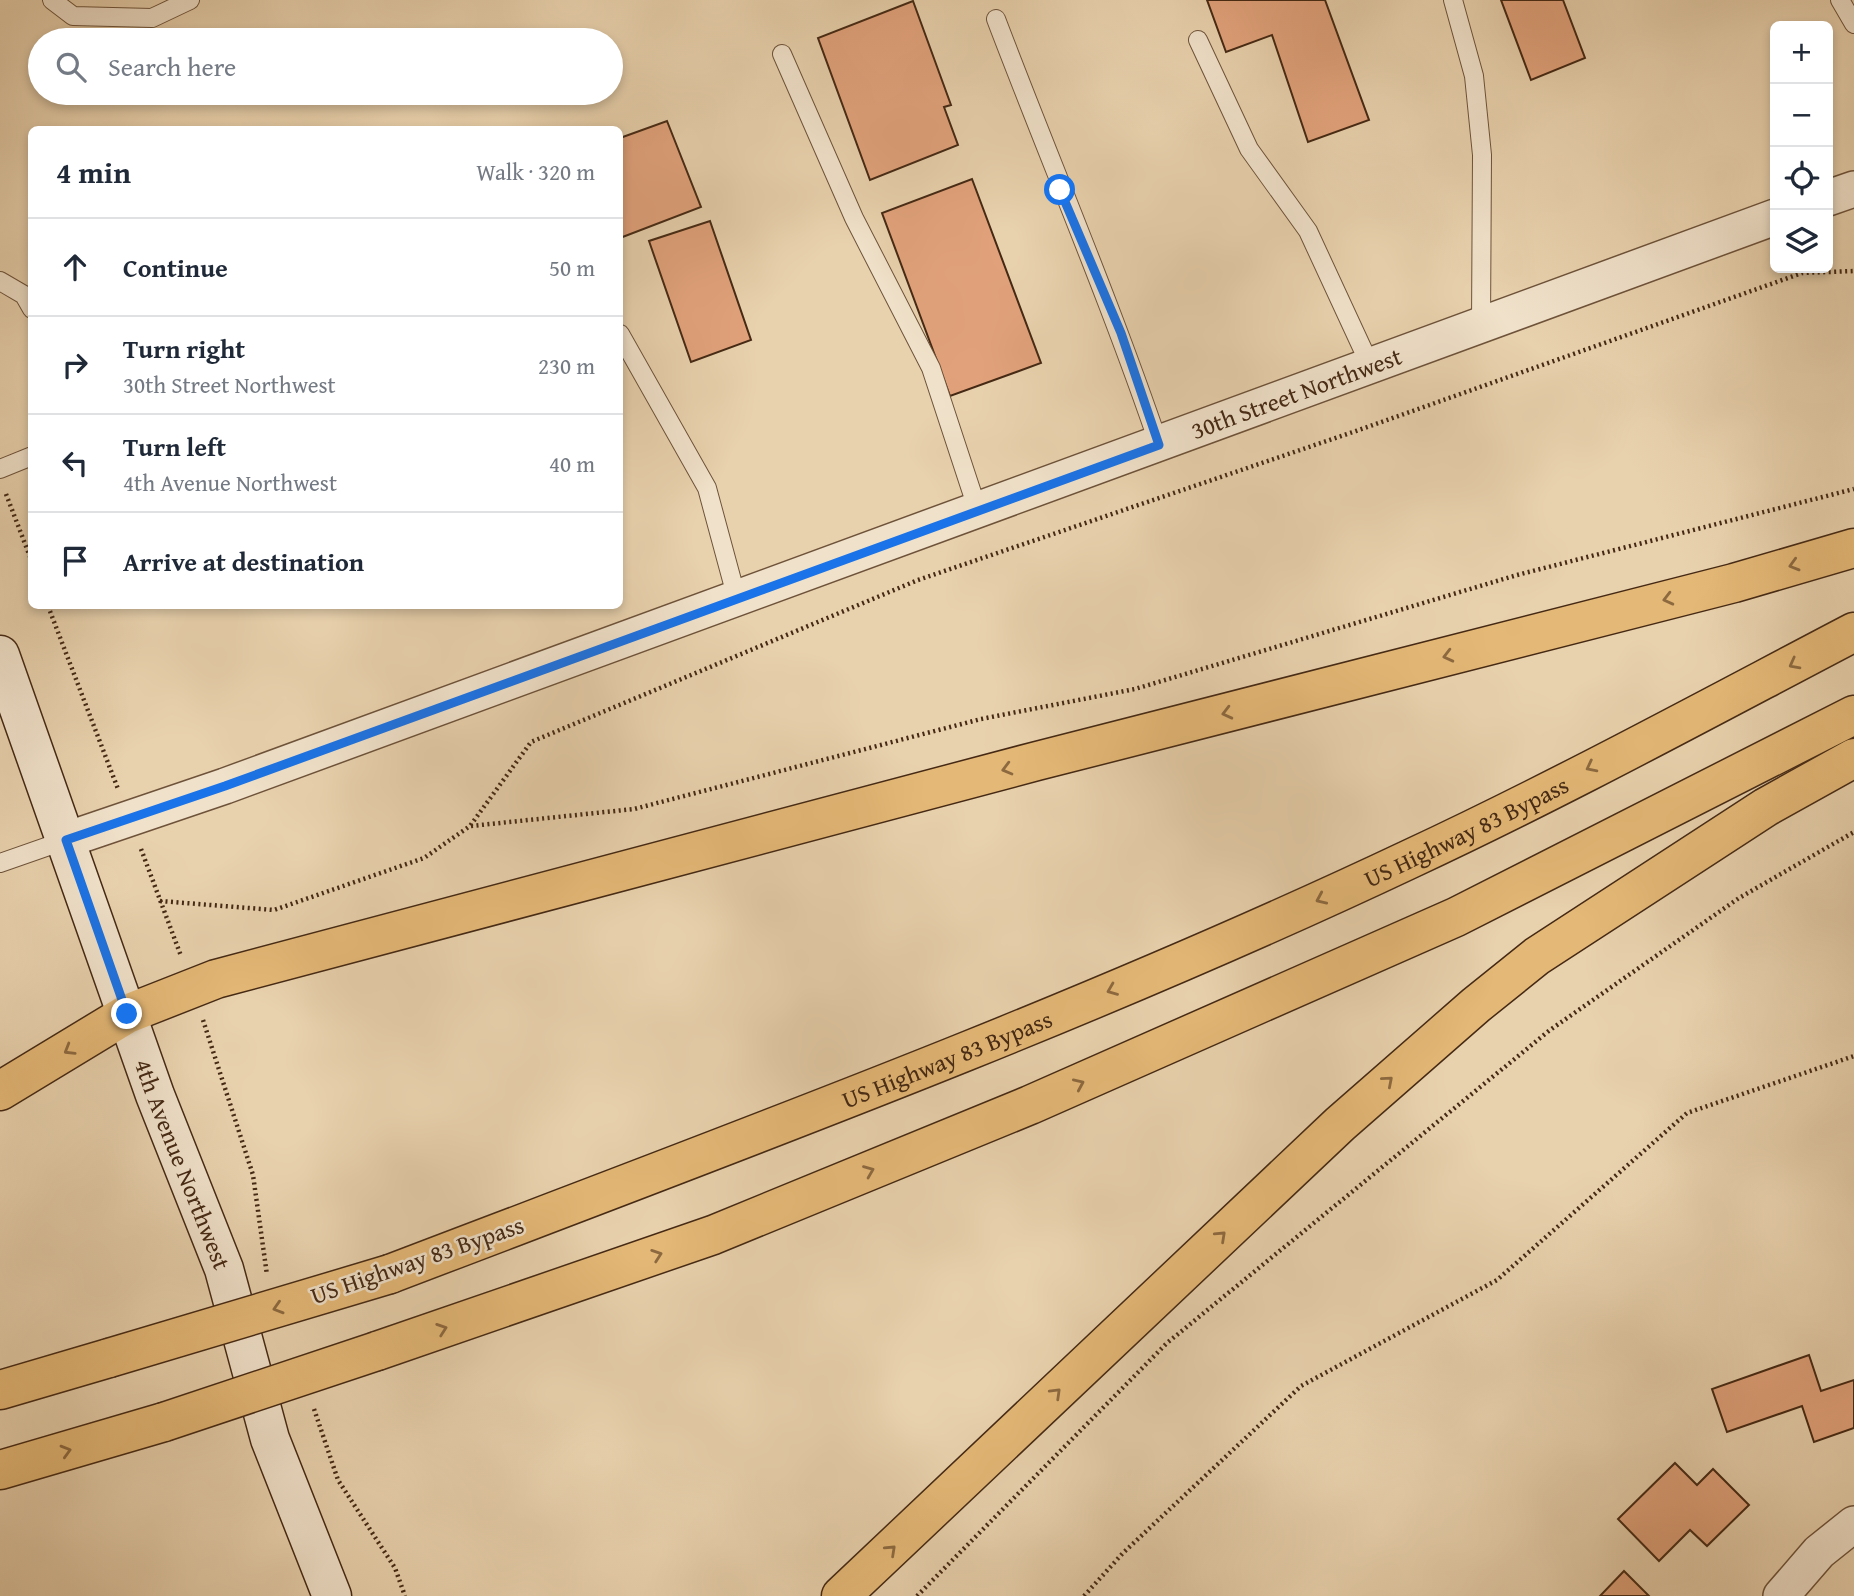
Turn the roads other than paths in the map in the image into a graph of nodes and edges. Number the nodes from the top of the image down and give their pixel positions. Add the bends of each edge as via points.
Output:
1 (52, 0) edge
2 (190, 0) edge
3 (1453, 0) edge
4 (1840, 0) edge
5 (996, 19) dead end
6 (1854, 24) edge
7 (1198, 40) dead end
8 (782, 54) dead end
9 (1854, 189) edge
10 (1833, 196) edge
11 (1770, 219) edge
12 (0, 281) edge
13 (28, 302) edge
14 (1481, 324) junction
15 (623, 339) edge
16 (1370, 365) junction
17 (1159, 445) junction
18 (28, 458) edge
19 (0, 469) edge
20 (978, 511) junction
21 (1854, 548) edge
22 (737, 599) junction
23 (1854, 632) edge
24 (0, 655) edge
25 (1854, 715) edge
26 (1854, 758) edge
27 (66, 840) junction
28 (0, 863) edge
29 (127, 1014) junction
30 (0, 1091) edge
31 (0, 1390) edge
32 (0, 1470) edge
33 (1850, 1526) edge
34 (332, 1596) edge
35 (841, 1596) edge
36 (1781, 1596) edge

1 - 2 lane via 73,16 152,18
3 - 14 lane via 1474,76 1482,155
4 - 6 lane
5 - 17 lane via 1060,190 1121,333
7 - 16 lane via 1249,149 1308,231
8 - 20 lane via 854,218 931,368
9 - 10 street
11 - 14 street, 30th Street Northwest
12 - 13 lane
14 - 16 street, 30th Street Northwest
15 - 22 lane via 707,488
16 - 17 street, 30th Street Northwest
17 - 20 street, 30th Street Northwest
18 - 19 lane
20 - 22 street, 30th Street Northwest
21 -> 29 highway via 1734,583 426,921 216,979
22 - 27 street, 30th Street Northwest
23 -> 31 highway, US Highway 83 Bypass, bridge via 1411,859 1161,970 865,1093 390,1275
24 - 27 main road, 4th Avenue Northwest
32 -> 25 highway, bridge via 164,1422 713,1236 1043,1099 1456,917
35 -> 26 highway via 1339,1124 1476,1004 1548,949 1766,807
27 - 28 lane
27 - 29 main road, 4th Avenue Northwest
29 -> 30 highway
29 - 34 main road, 4th Avenue Northwest via 223,1269 270,1440
33 - 36 street via 1819,1552

